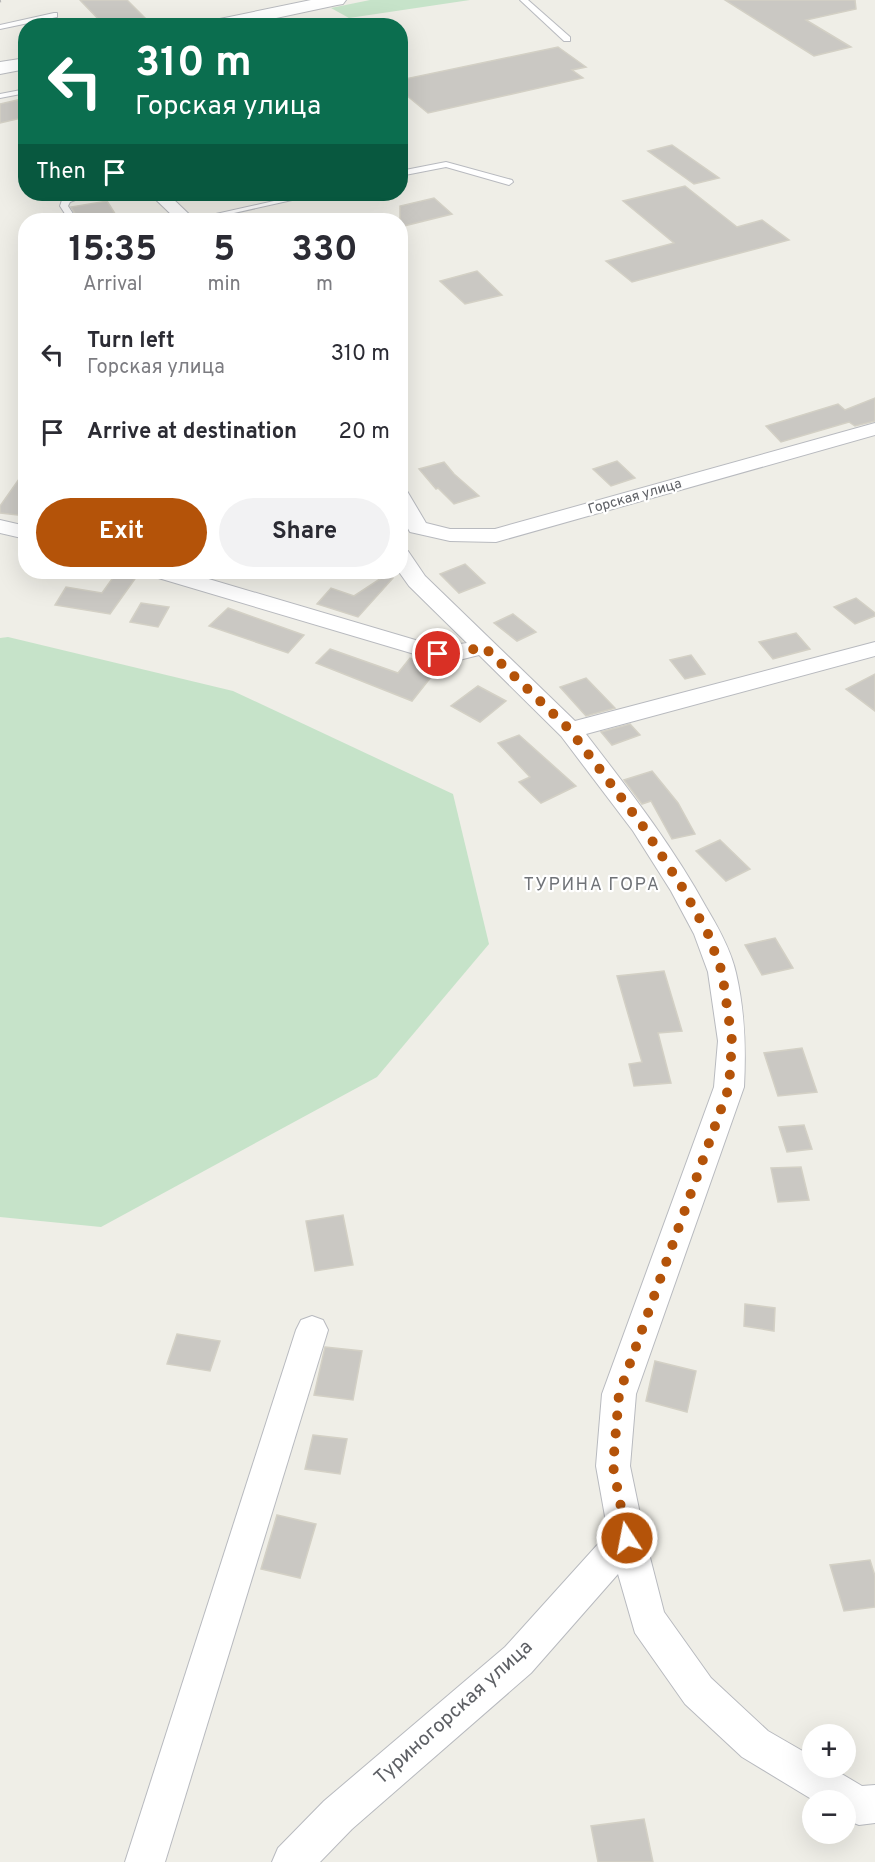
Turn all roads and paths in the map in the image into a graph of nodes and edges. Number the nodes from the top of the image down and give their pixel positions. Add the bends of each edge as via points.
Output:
1 (337, 0) edge
2 (524, 0) edge
3 (54, 15) dead end
4 (40, 18) edge
5 (249, 18) edge
6 (18, 23) edge
7 (0, 27) edge
8 (567, 39) dead end
9 (18, 65) edge
10 (0, 68) edge
11 (18, 93) edge
12 (0, 96) edge
13 (408, 172) edge
14 (508, 182) dead end
15 (166, 201) edge
16 (282, 201) edge
17 (179, 213) edge
18 (226, 213) edge
19 (875, 429) edge
20 (408, 509) edge
21 (0, 526) edge
22 (418, 527) junction
23 (18, 531) edge
24 (408, 535) edge
25 (408, 568) edge
26 (186, 579) edge
27 (483, 646) junction
28 (875, 649) edge
29 (570, 730) junction
30 (312, 1330) dead end
31 (627, 1538) junction
32 (870, 1811) edge
33 (146, 1862) edge
34 (292, 1862) edge

1 - 5 main road
2 - 8 lane
3 - 4 lane
6 - 7 lane
9 - 10 main road
11 - 12 lane
13 - 14 lane via 446,164
15 - 17 street
16 - 18 lane
19 - 22 street, Горская улица via 496,536 450,535
20 - 22 street
21 - 23 street
22 - 24 street
25 - 27 street
26 - 27 street via 438,654 459,654
27 - 29 street
28 - 29 street
29 - 31 street via 642,825 708,934 722,972 732,1041 729,1087 619,1394 613,1466
30 - 33 street
31 - 32 street via 648,1620 698,1691 755,1744
31 - 34 street, Туриногорская улица via 518,1660 338,1815

